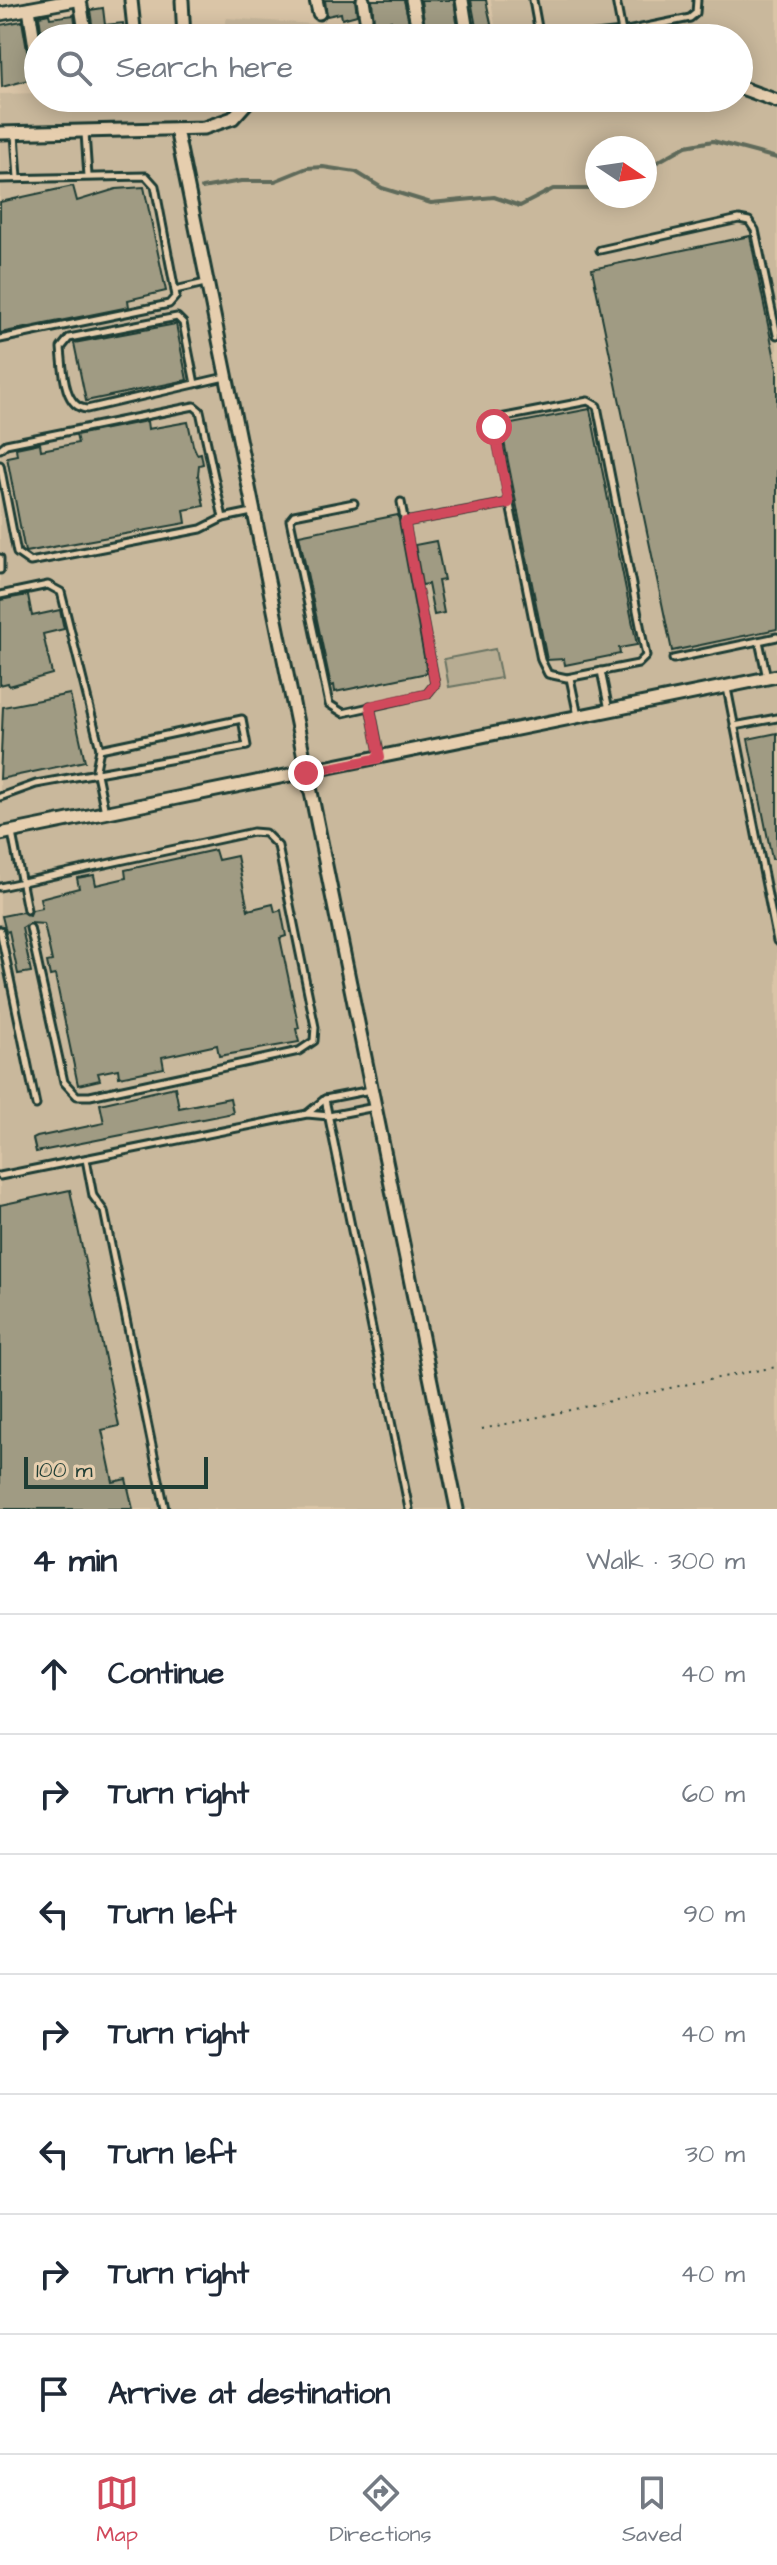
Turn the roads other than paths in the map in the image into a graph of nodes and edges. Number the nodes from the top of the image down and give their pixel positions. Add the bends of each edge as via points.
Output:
1 (78, 0) edge
2 (131, 0) edge
3 (182, 0) edge
4 (316, 0) edge
5 (363, 0) edge
6 (412, 0) edge
7 (462, 0) edge
8 (533, 0) edge
9 (616, 0) edge
10 (697, 0) edge
11 (29, 9) junction
12 (319, 13) dead end
13 (0, 14) edge
14 (366, 18) dead end
15 (31, 24) edge
16 (83, 24) edge
17 (134, 24) edge
18 (183, 24) edge
19 (417, 24) dead end
20 (466, 24) edge
21 (537, 24) edge
22 (620, 24) edge
23 (661, 24) edge
24 (753, 92) edge
25 (777, 101) edge
26 (240, 112) edge
27 (176, 129) junction
28 (85, 131) junction
29 (0, 133) edge
30 (15, 133) junction
31 (88, 176) junction
32 (18, 178) junction
33 (0, 179) edge
34 (600, 250) dead end
35 (205, 283) junction
36 (175, 290) junction
37 (777, 335) edge
38 (0, 339) edge
39 (225, 377) junction
40 (195, 384) junction
41 (0, 449) edge
42 (0, 465) edge
43 (401, 502) dead end
44 (354, 503) dead end
45 (509, 503) junction
46 (253, 512) junction
47 (223, 518) junction
48 (405, 522) junction
49 (0, 558) edge
50 (0, 570) edge
51 (0, 595) edge
52 (777, 637) edge
53 (759, 641) junction
54 (673, 659) dead end
55 (601, 671) junction
56 (772, 677) edge
57 (570, 678) junction
58 (727, 687) junction
59 (370, 706) junction
60 (609, 711) junction
61 (578, 717) junction
62 (777, 718) edge
63 (734, 726) junction
64 (100, 749) junction
65 (380, 758) junction
66 (306, 773) junction
67 (97, 776) junction
68 (0, 797) edge
69 (105, 815) junction
70 (6, 833) edge
71 (22, 881) junction
72 (0, 887) edge
73 (27, 910) dead end
74 (30, 928) dead end
75 (0, 930) edge
76 (777, 941) edge
77 (371, 1090) junction
78 (325, 1099) junction
79 (36, 1105) dead end
80 (375, 1107) junction
81 (307, 1114) junction
82 (329, 1116) junction
83 (86, 1159) junction
84 (0, 1176) edge
85 (165, 1509) edge
86 (409, 1509) edge
87 (457, 1509) edge

1 - 11 street
1 - 16 street
2 - 17 street
3 - 18 street
4 - 12 street
5 - 14 street
6 - 19 street
7 - 20 street
8 - 21 lane
9 - 22 lane
10 - 23 lane via 690,18
11 - 13 street
11 - 15 street
24 - 25 street
26 - 27 street via 223,123
27 - 28 street
27 - 35 street
28 - 30 street
28 - 31 lane
29 - 30 street
30 - 32 lane
31 - 32 lane
31 - 36 lane via 142,175 153,182
32 - 33 lane
34 - 37 lane via 749,221
35 - 36 lane
35 - 39 street
36 - 38 lane via 169,304
39 - 40 lane
39 - 46 street
40 - 40 lane via 80,408 69,396 61,345 69,338 177,317 183,323
41 - 47 lane via 194,406 200,411
42 - 47 lane via 17,553 30,562 201,529
43 - 48 lane
44 - 59 lane via 290,520 329,704 343,713
45 - 48 lane
45 - 55 lane via 495,421 594,402 646,651 641,663
45 - 57 lane via 542,666 552,677
46 - 47 lane
46 - 66 street
48 - 59 lane via 435,684 427,694
49 - 50 lane
51 - 64 lane via 48,585 61,592
52 - 53 lane
53 - 54 lane
53 - 56 lane
55 - 57 lane
55 - 60 lane
56 - 58 street
57 - 61 lane
58 - 60 street
58 - 63 lane
59 - 65 lane
60 - 61 street
61 - 65 street
62 - 63 lane
63 - 76 lane
64 - 67 lane
64 - 67 lane via 242,719 247,746
65 - 66 street
66 - 69 street
66 - 77 street
67 - 68 lane via 36,784
67 - 69 lane
69 - 70 street
70 - 71 lane
71 - 72 lane
71 - 73 lane
71 - 74 lane via 265,833 278,846 314,1041 299,1051 77,1096 64,1082
75 - 79 lane
77 - 78 lane
77 - 80 street
78 - 81 lane
78 - 82 lane
80 - 82 lane
80 - 87 street
81 - 82 lane
81 - 83 lane
82 - 86 lane
83 - 84 lane
83 - 85 lane via 93,1196 104,1211

